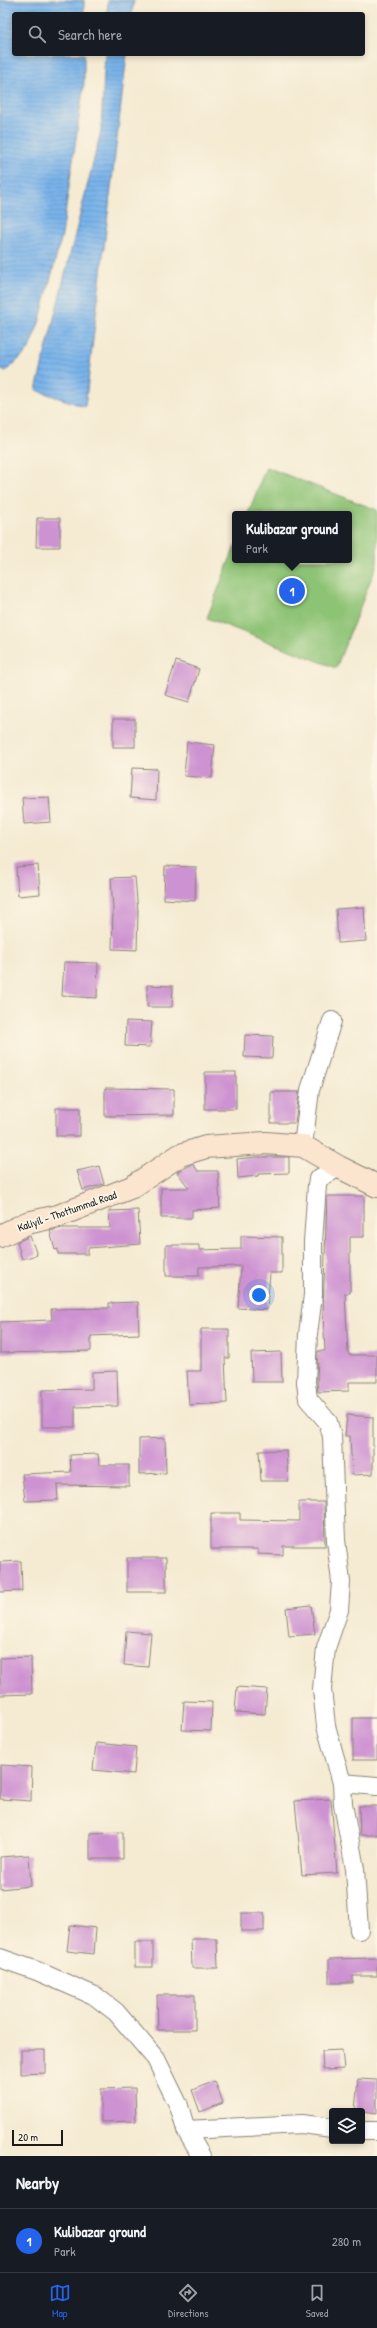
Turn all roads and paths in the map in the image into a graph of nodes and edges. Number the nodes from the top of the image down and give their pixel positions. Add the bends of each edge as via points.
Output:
1 (332, 1021) dead end
2 (303, 1146) junction
3 (339, 1167) junction
4 (377, 1186) edge
5 (0, 1236) edge
6 (342, 1783) junction
7 (377, 1786) edge
8 (359, 1930) dead end
9 (0, 1958) edge
10 (329, 2128) edge
11 (186, 2130) junction
12 (365, 2131) edge
13 (377, 2131) edge
14 (201, 2156) edge

1 - 2 street via 310,1090
2 - 3 main road, Kaliyil - Thottummal Road
2 - 5 main road, Kaliyil - Thottummal Road via 266,1143 206,1146 180,1155 132,1187 58,1216 27,1222
3 - 4 main road, Kaliyil - Thottummal Road
3 - 6 street via 318,1179 317,1185 313,1295 306,1382 308,1399 328,1422 332,1436 335,1518 341,1582 339,1610 326,1648 322,1690 326,1726
6 - 7 street
6 - 8 street via 343,1804 355,1870
9 - 11 street via 95,1996 116,2012 156,2058 179,2106
10 - 11 street via 302,2124
11 - 14 street
12 - 13 street

